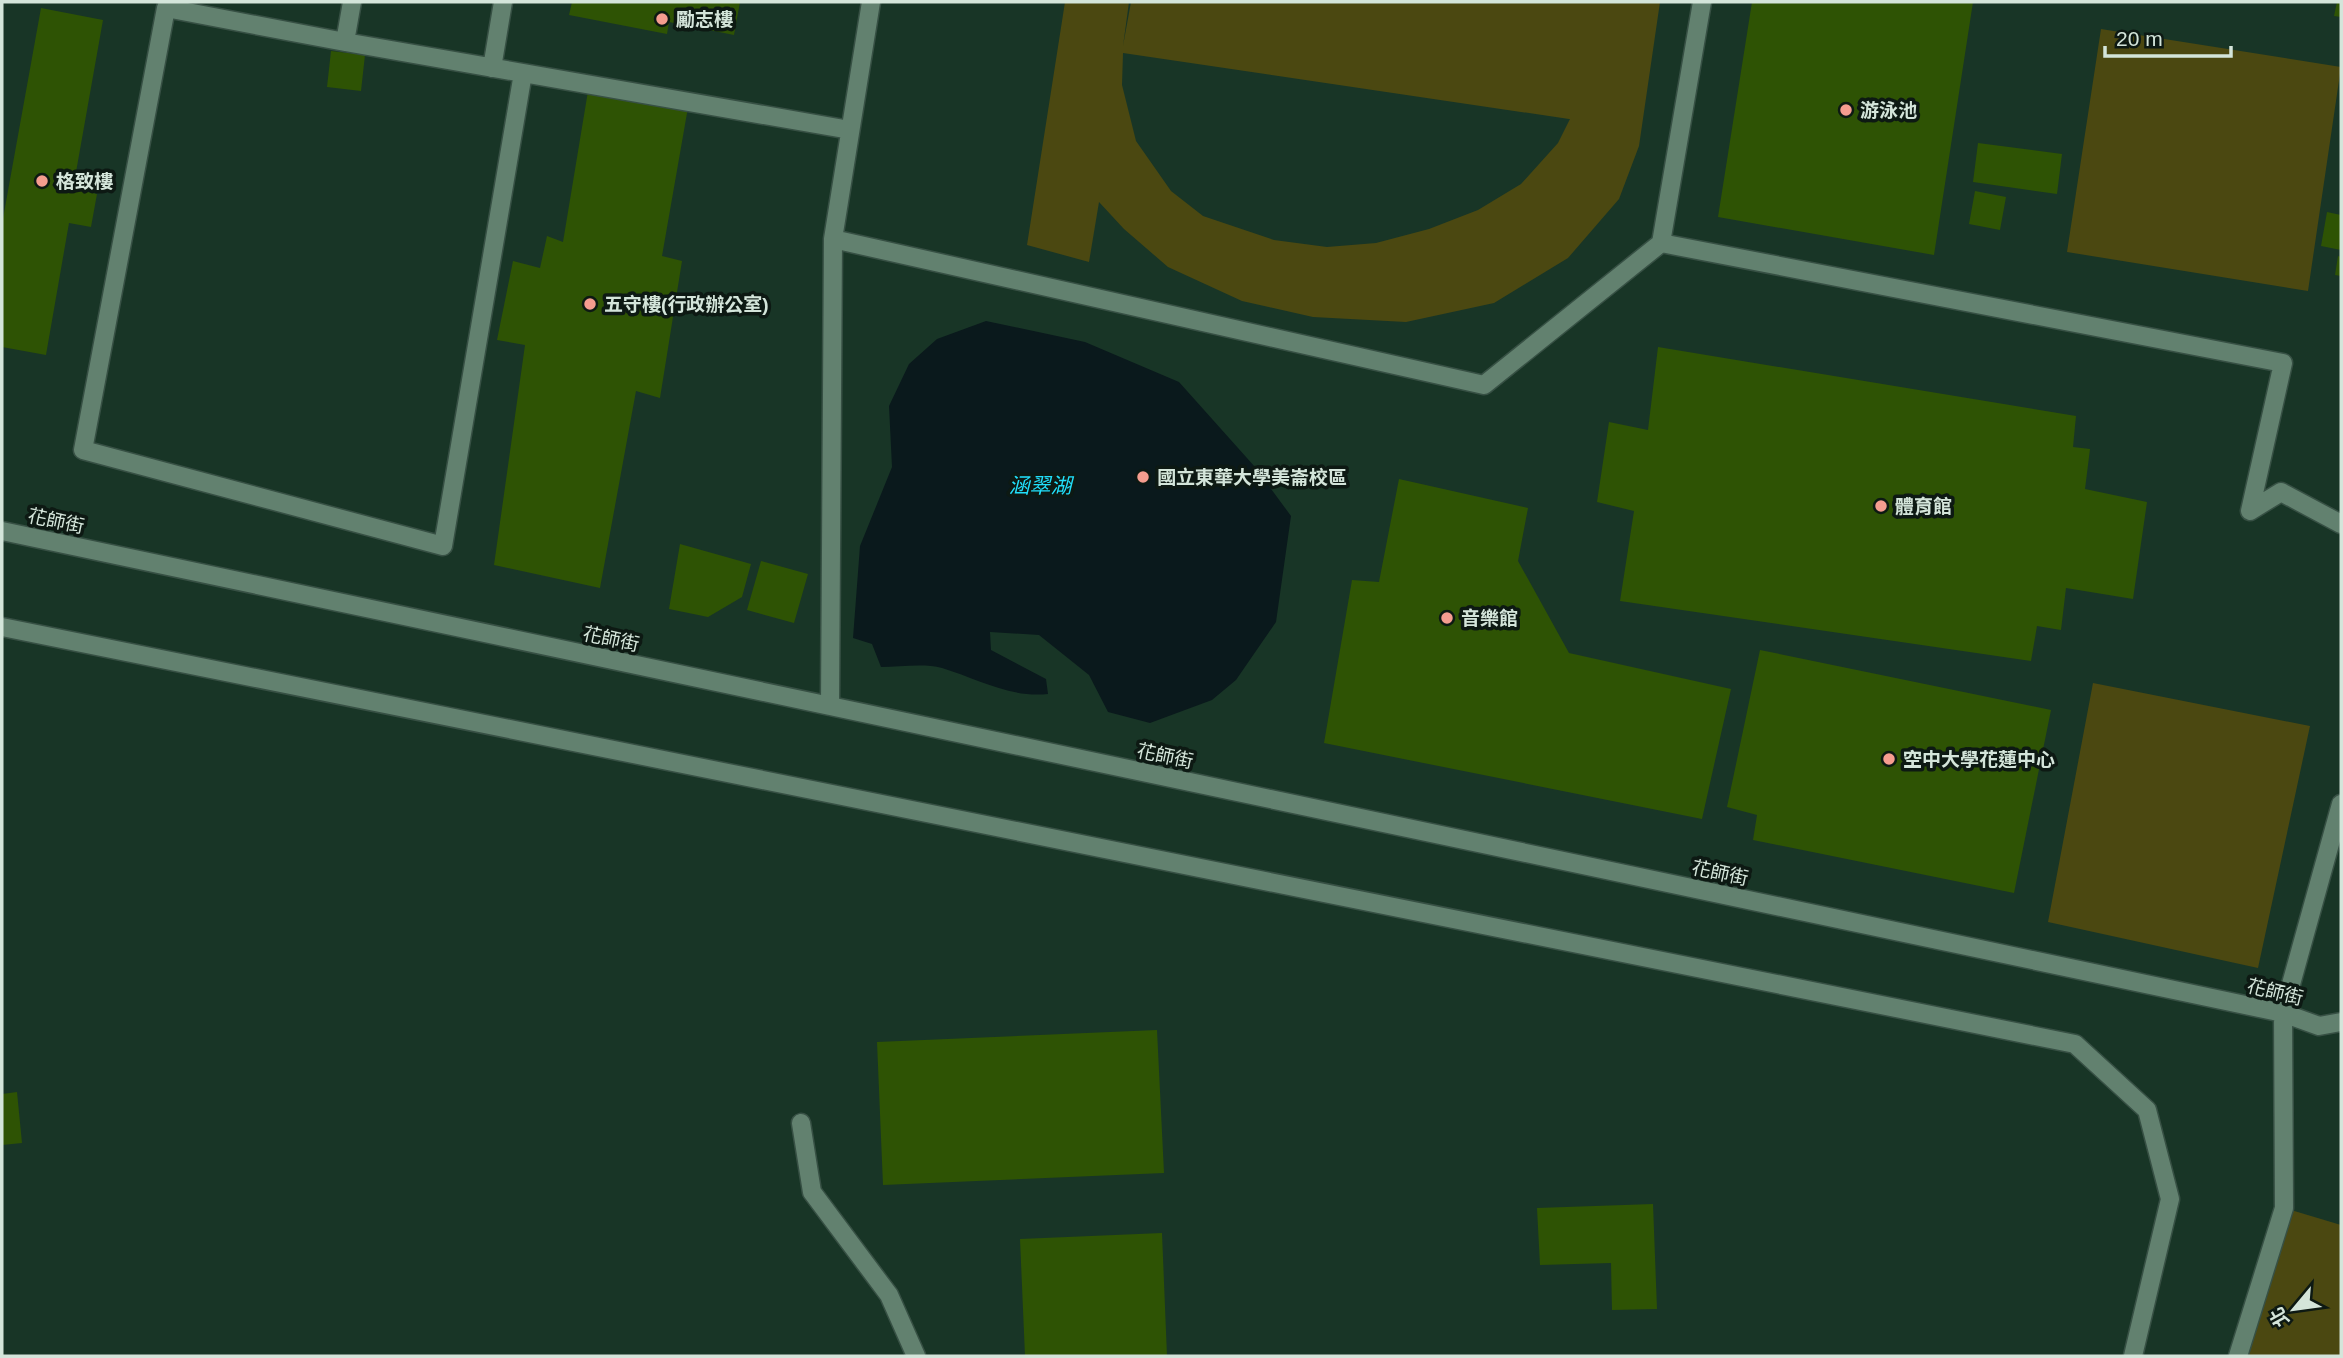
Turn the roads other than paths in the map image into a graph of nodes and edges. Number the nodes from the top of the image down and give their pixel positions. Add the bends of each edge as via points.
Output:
1 (352, 2) edge
2 (503, 2) edge
3 (871, 2) edge
4 (1702, 2) edge
5 (345, 42) junction
6 (492, 68) junction
7 (523, 73) junction
8 (850, 130) junction
9 (833, 239) junction
10 (1661, 243) junction
11 (2341, 524) edge
12 (2, 531) edge
13 (2, 627) edge
14 (830, 706) junction
15 (2341, 804) edge
16 (2283, 1013) junction
17 (2341, 1022) edge
18 (2319, 1026) junction
19 (2341, 1036) edge
20 (801, 1123) dead end
21 (916, 1356) edge
22 (2133, 1356) edge
23 (2238, 1356) edge

1 - 5 street
2 - 6 street
3 - 8 street
4 - 10 street
5 - 6 street
5 - 7 street via 166,8 83,450 443,546
6 - 7 street
7 - 8 street
8 - 9 street
9 - 10 street via 1484,385
9 - 14 street
10 - 11 street via 2283,362 2250,511 2281,492
12 - 14 street, 花師街
13 - 22 street via 2075,1044 2147,1110 2170,1199
14 - 16 street, 花師街
15 - 16 street
16 - 18 street, 花師街
16 - 23 street via 2284,1208
17 - 18 street, 花師街
18 - 19 street, 花師街
20 - 21 street via 812,1192 889,1295

